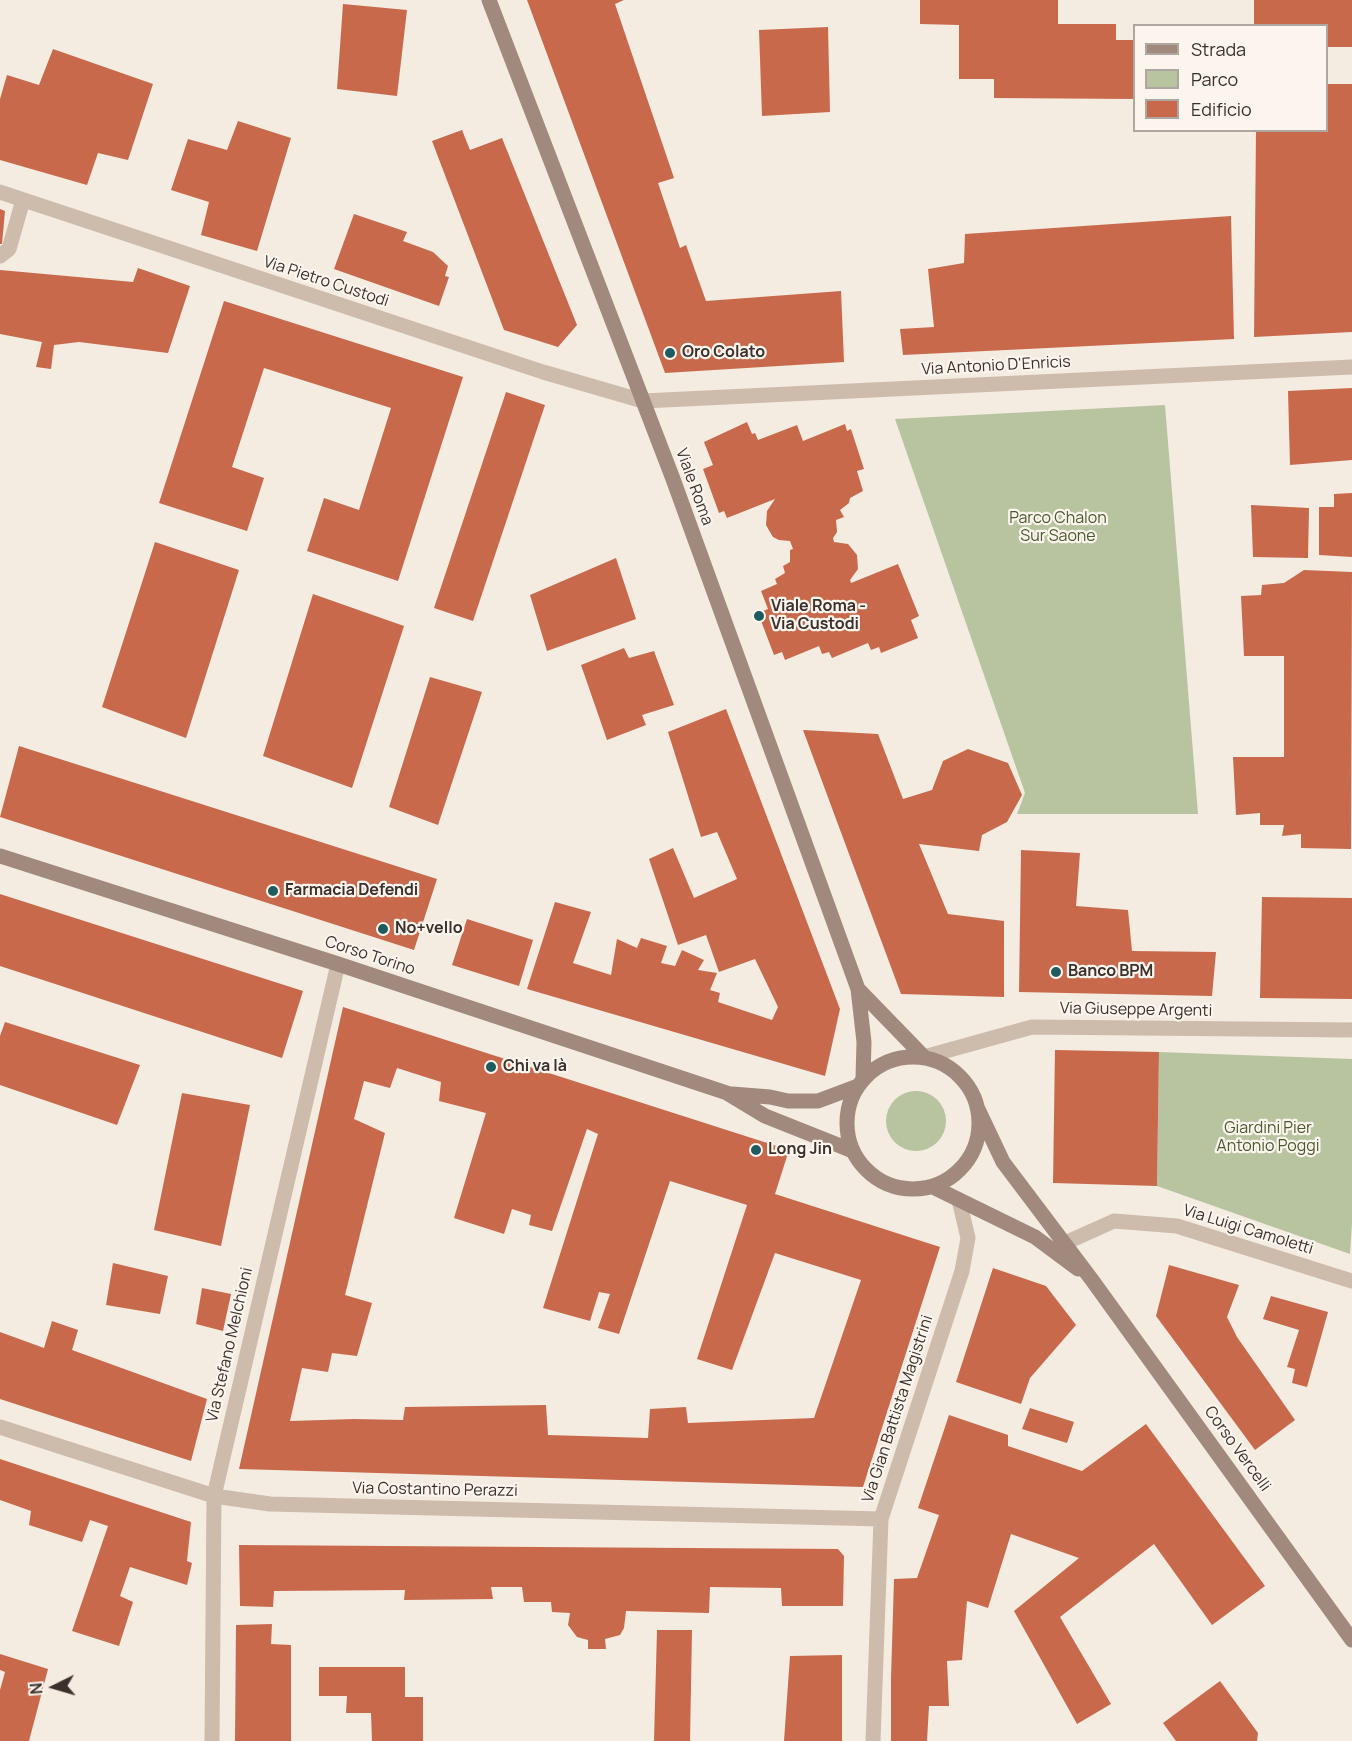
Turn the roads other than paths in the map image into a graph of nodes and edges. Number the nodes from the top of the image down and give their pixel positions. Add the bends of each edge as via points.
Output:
1 (489, 0) edge
2 (0, 192) edge
3 (22, 200) junction
4 (0, 256) edge
5 (1352, 367) edge
6 (643, 401) junction
7 (0, 856) edge
8 (338, 964) junction
9 (858, 989) junction
10 (1352, 1030) edge
11 (924, 1057) junction
12 (861, 1082) junction
13 (727, 1094) junction
14 (977, 1107) junction
15 (854, 1151) junction
16 (933, 1187) junction
17 (959, 1200) junction
18 (1065, 1244) junction
19 (1092, 1280) junction
20 (1352, 1281) edge
21 (0, 1427) edge
22 (214, 1496) junction
23 (881, 1519) junction
24 (1352, 1640) edge
25 (213, 1741) edge
26 (873, 1741) edge

1 - 6 main road, Viale Roma
2 - 3 street, Via Pietro Custodi
3 - 4 street via 9,249
3 - 6 street, Via Pietro Custodi via 543,372
5 - 6 street, Via Antonio D'Enricis
6 - 9 main road, Viale Roma
7 - 8 main road, Corso Torino
8 - 13 main road, Corso Torino
8 - 22 street, Via Stefano Melchioni
9 - 11 main road, Viale Roma
9 - 12 main road, Viale Roma via 864,1042
10 - 11 street, Via Giuseppe Argenti via 1032,1027
11 - 12 main road via 888,1061
11 - 14 main road via 958,1074
12 - 13 main road, Corso Torino via 818,1101
12 - 15 main road via 849,1105 847,1125
13 - 15 main road, Corso Torino via 765,1116
14 - 16 main road via 979,1127 966,1164
14 - 18 main road, Corso Vercelli via 1003,1162
15 - 16 main road via 867,1170 887,1183 910,1189
16 - 17 main road, Corso Vercelli
17 - 19 main road, Corso Vercelli via 1035,1237
17 - 23 street, Via Gian Battista Magistrini via 968,1238 962,1271
18 - 19 main road, Corso Vercelli
18 - 20 street, Via Luigi Camoletti via 1114,1221 1177,1226
19 - 24 main road, Corso Vercelli
21 - 22 street, Via Costantino Perazzi
22 - 23 street, Via Costantino Perazzi via 270,1504
22 - 25 street, Via Stefano Melchioni
23 - 26 street, Via Gian Battista Magistrini

